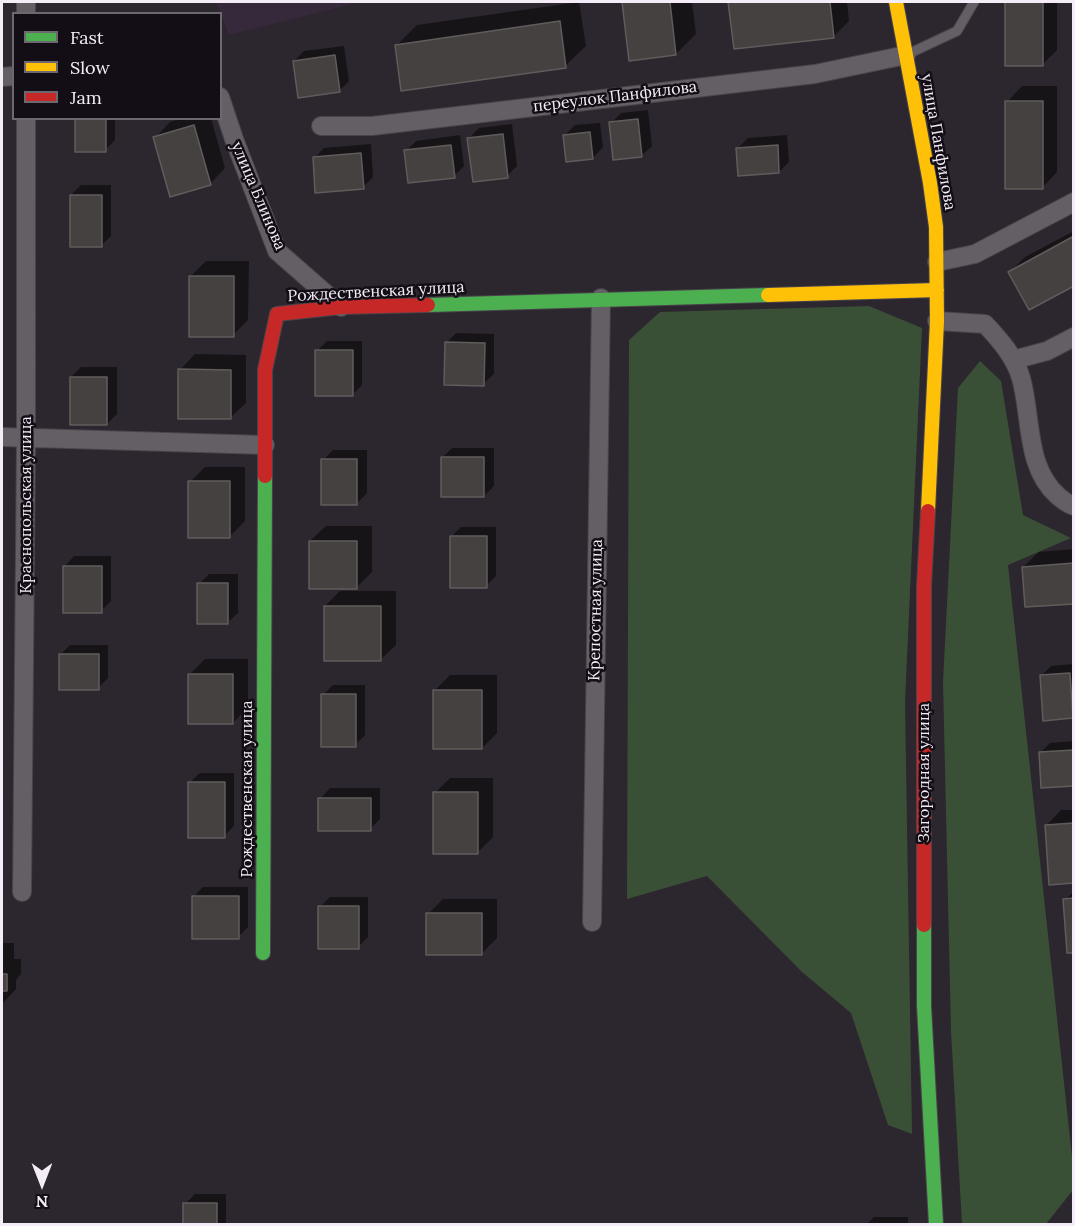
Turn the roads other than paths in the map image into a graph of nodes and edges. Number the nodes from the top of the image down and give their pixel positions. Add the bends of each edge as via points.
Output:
1 (896, 2) edge
2 (974, 2) edge
3 (906, 55) junction
4 (222, 103) edge
5 (26, 120) edge
6 (321, 126) dead end
7 (1074, 202) edge
8 (937, 261) junction
9 (937, 290) junction
10 (601, 298) junction
11 (341, 307) junction
12 (937, 321) junction
13 (1074, 337) edge
14 (1013, 360) junction
15 (2, 437) edge
16 (26, 437) junction
17 (265, 445) junction
18 (1074, 506) edge
19 (22, 892) dead end
20 (592, 922) dead end
21 (263, 954) dead end
22 (936, 1224) edge

1 - 3 street, улица Панфилова
2 - 3 lane via 957,31
3 - 6 street, переулок Панфилова via 815,74 372,126
3 - 8 street, улица Панфилова via 930,183
4 - 11 street, улица Блинова via 277,251
5 - 16 street, Краснопольская улица
7 - 8 street via 975,254
8 - 9 street, улица Панфилова
9 - 10 street, Рождественская улица
9 - 12 street, Загородная улица
10 - 11 street, Рождественская улица
10 - 20 street, Крепостная улица
11 - 17 street, Рождественская улица via 277,314 265,370
12 - 14 street via 985,324
12 - 22 street, Загородная улица via 924,586 924,1006
13 - 14 street via 1047,351
14 - 18 street via 1021,377 1031,445 1048,486
15 - 16 street
16 - 17 street
16 - 19 street, Краснопольская улица
17 - 21 street, Рождественская улица

